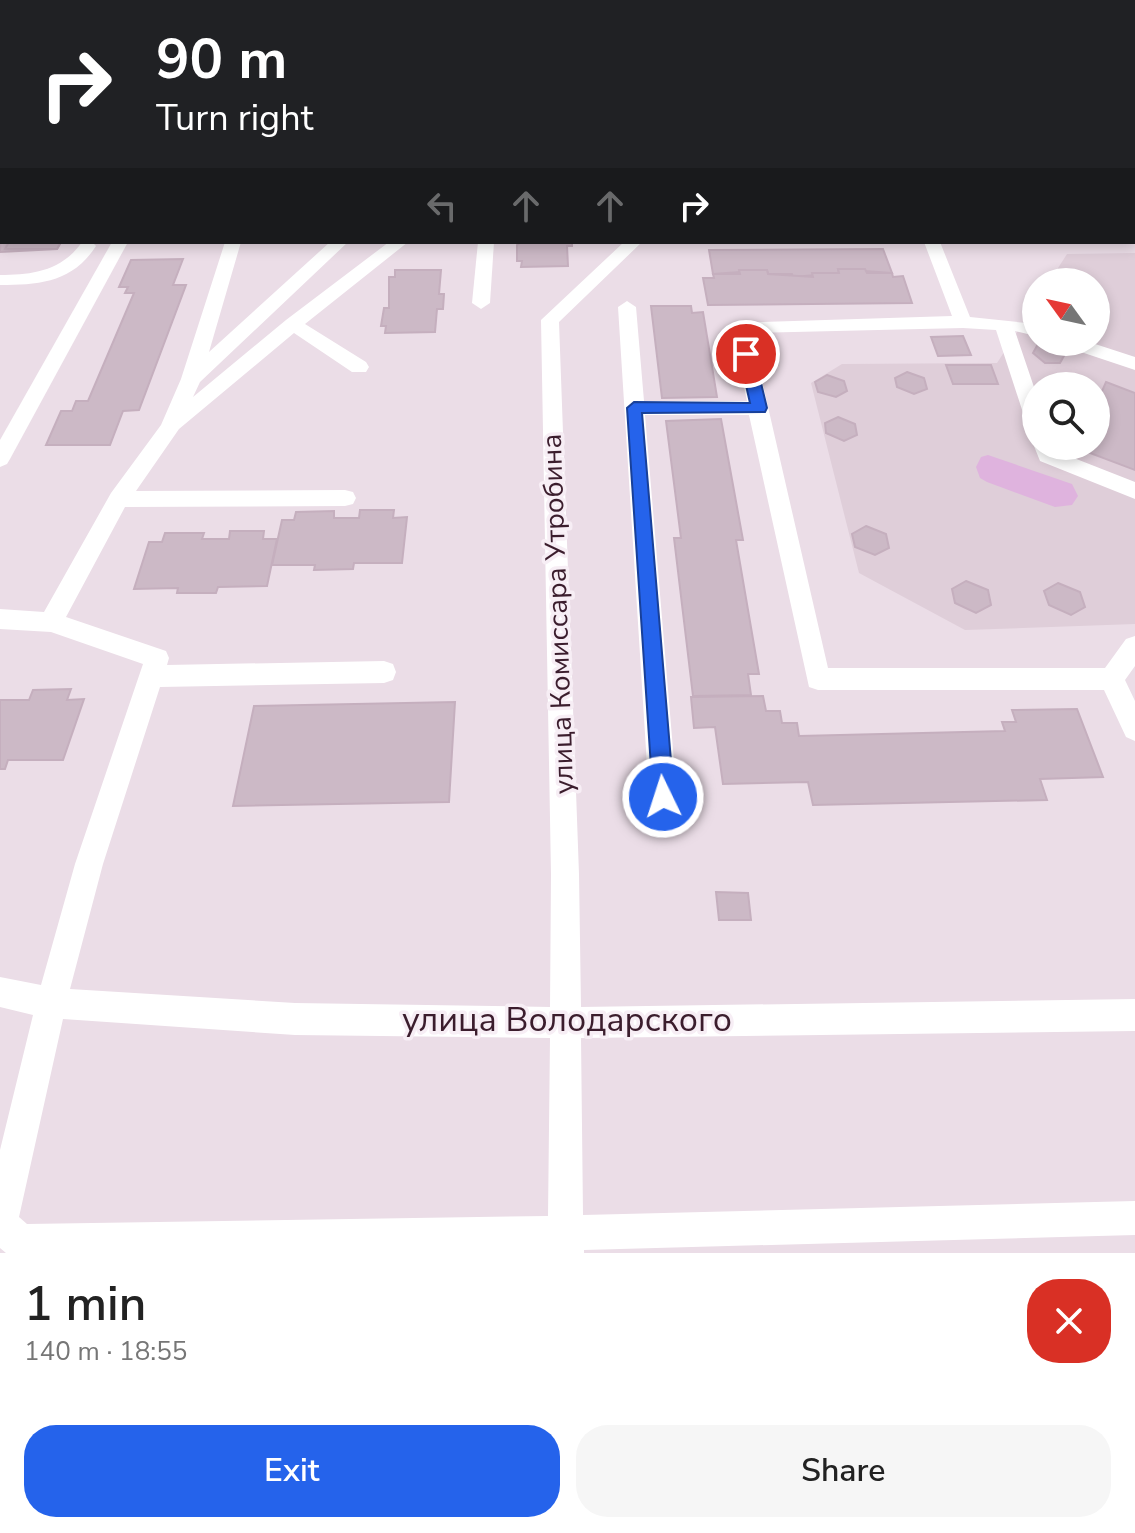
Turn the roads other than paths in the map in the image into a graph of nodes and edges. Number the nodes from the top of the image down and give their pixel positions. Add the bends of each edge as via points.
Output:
1 (119, 244) edge
2 (232, 244) edge
3 (338, 244) edge
4 (397, 244) edge
5 (486, 244) edge
6 (632, 244) edge
7 (933, 244) edge
8 (88, 246) dead end
9 (0, 280) edge
10 (481, 303) dead end
11 (627, 307) dead end
12 (963, 322) junction
13 (293, 324) junction
14 (1003, 324) junction
15 (1022, 327) edge
16 (1110, 356) edge
17 (1135, 364) edge
18 (359, 367) dead end
19 (191, 379) junction
20 (1022, 380) edge
21 (634, 408) junction
22 (759, 408) junction
23 (170, 427) junction
24 (0, 459) edge
25 (1057, 460) edge
26 (1135, 491) edge
27 (345, 498) dead end
28 (119, 499) junction
29 (0, 619) edge
30 (51, 622) junction
31 (1135, 646) edge
32 (384, 672) dead end
33 (151, 676) junction
34 (1112, 679) junction
35 (1135, 729) edge
36 (663, 797) dead end
37 (0, 992) edge
38 (51, 1003) junction
39 (1135, 1015) edge
40 (565, 1023) junction
41 (1135, 1218) edge
42 (9, 1235) edge
43 (566, 1243) edge

1 - 24 street
2 - 19 street
3 - 19 street
4 - 13 street
5 - 10 street
6 - 40 street, улица Комиссара Утробина via 550,320
7 - 12 street
8 - 9 street via 80,258 39,280
11 - 21 street
12 - 14 street
12 - 22 street via 740,327
13 - 18 street
13 - 23 street
14 - 15 street
14 - 20 street
16 - 17 street
19 - 23 street
21 - 22 street
21 - 36 street
22 - 34 street via 818,679
23 - 28 street
25 - 26 street
27 - 28 street
28 - 30 street
29 - 30 street
30 - 33 street via 157,658
31 - 34 street
32 - 33 street
33 - 38 street via 89,864
34 - 35 street
37 - 38 street, улица Володарского
38 - 40 street, улица Володарского via 295,1019
38 - 42 street
39 - 40 street, улица Володарского
40 - 43 street, улица Комиссара Утробина
41 - 43 street
42 - 43 street

